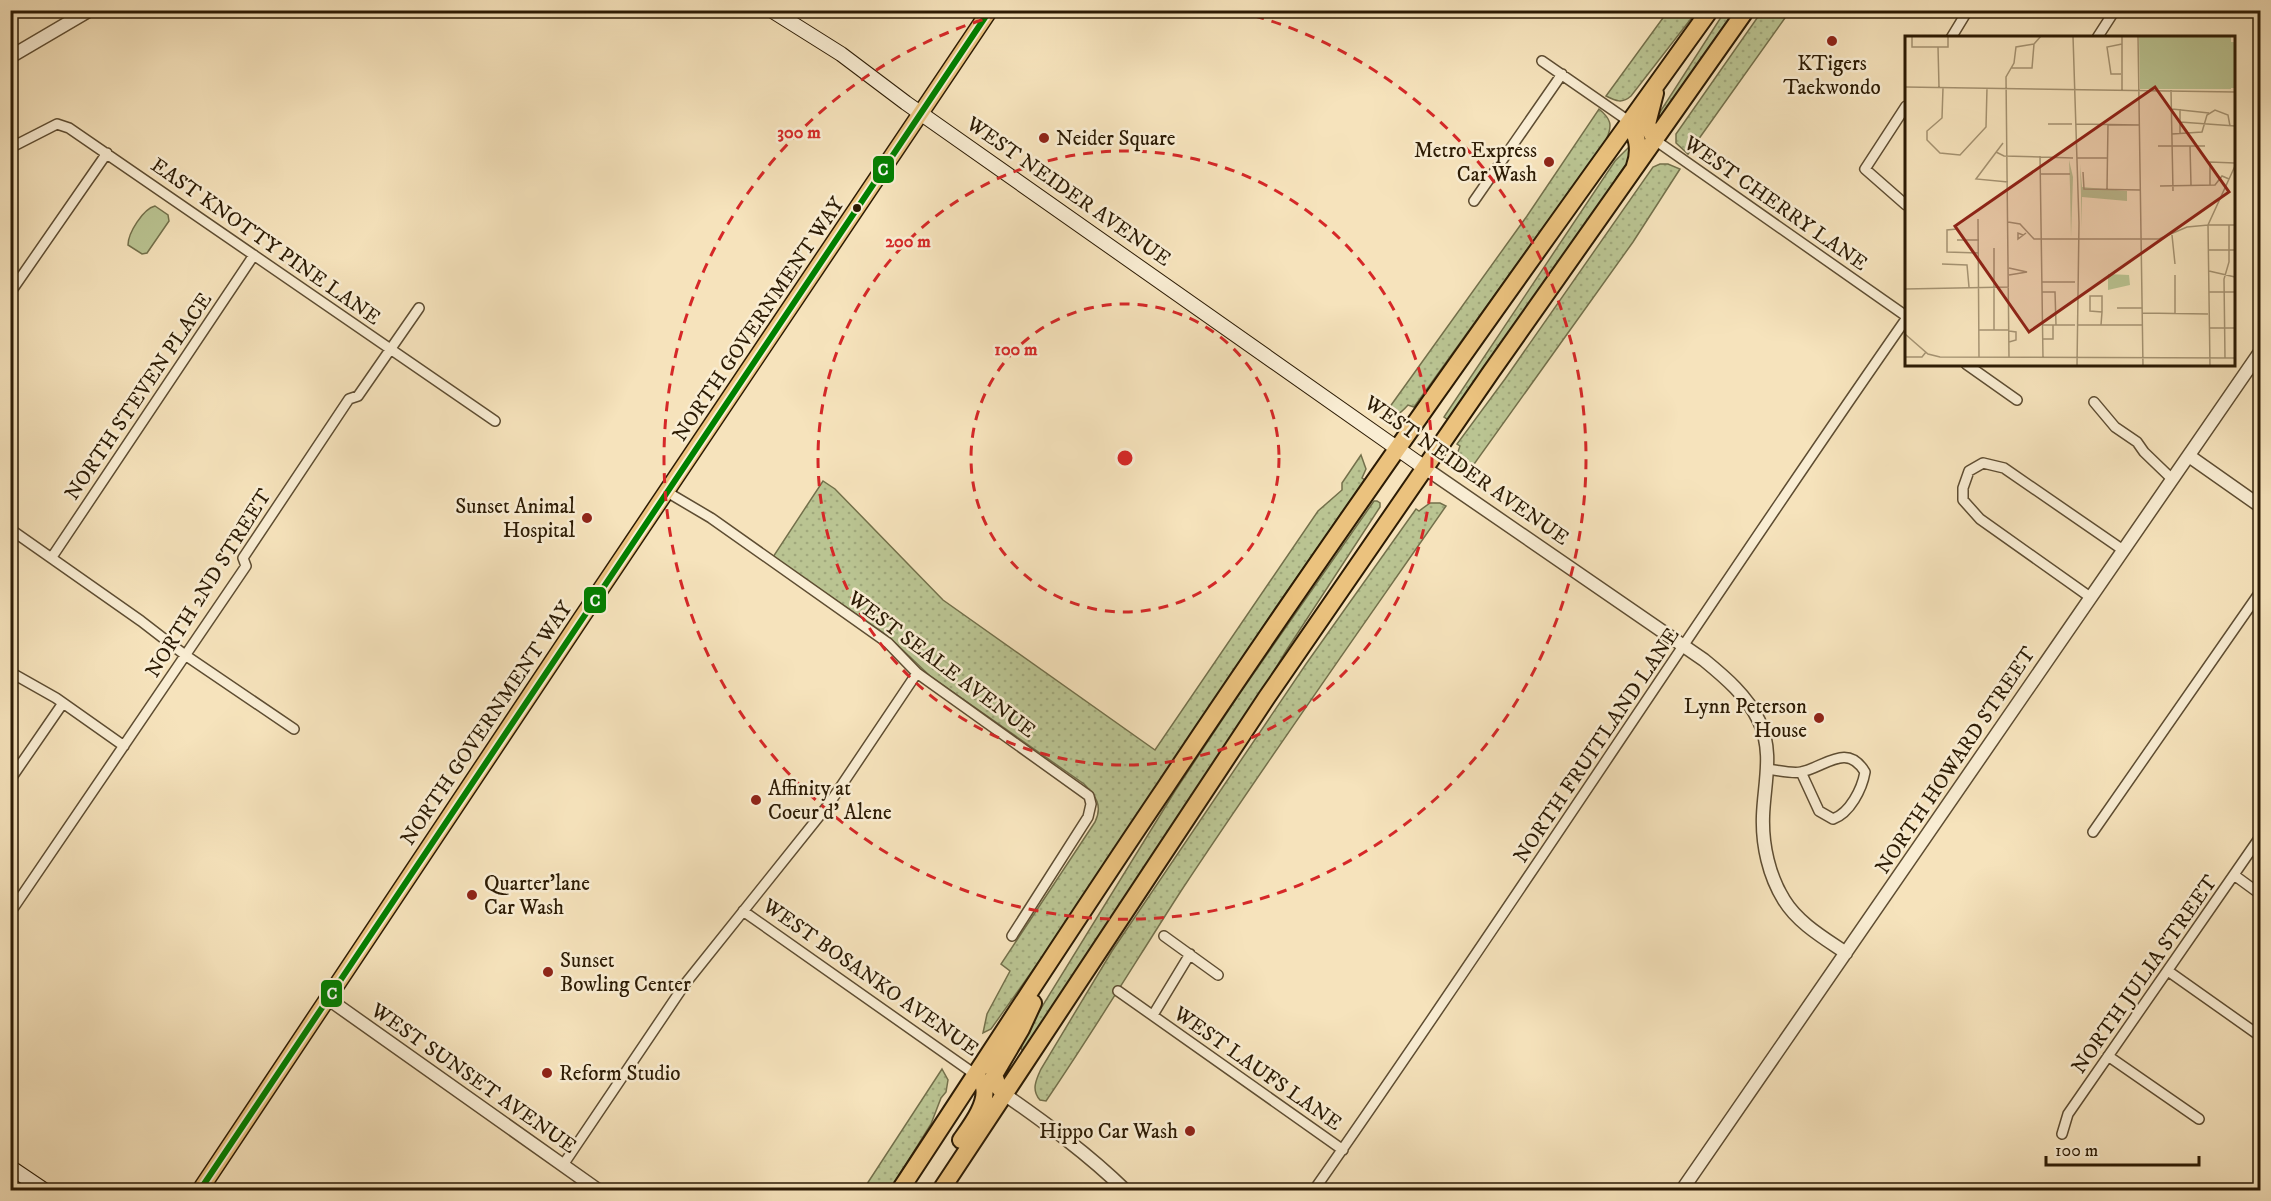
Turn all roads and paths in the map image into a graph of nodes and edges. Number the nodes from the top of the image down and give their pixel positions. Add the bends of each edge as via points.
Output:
1 (90, 10) edge
2 (771, 10) edge
3 (990, 10) edge
4 (1710, 10) edge
5 (1746, 10) edge
6 (1968, 10) edge
7 (2115, 10) edge
8 (1952, 36) edge
9 (2098, 36) edge
10 (10, 57) edge
11 (1542, 61) dead end
12 (1562, 74) junction
13 (1659, 81) junction
14 (1905, 108) edge
15 (921, 113) junction
16 (1629, 122) junction
17 (1656, 140) junction
18 (10, 148) edge
19 (107, 153) junction
20 (1631, 175) junction
21 (1474, 201) dead end
22 (1905, 204) edge
23 (254, 255) junction
24 (10, 293) edge
25 (419, 308) dead end
26 (1905, 316) edge
27 (1903, 332) edge
28 (391, 349) junction
29 (2260, 352) edge
30 (1969, 366) edge
31 (2017, 400) dead end
32 (2094, 402) dead end
33 (495, 421) dead end
34 (1398, 449) junction
35 (2189, 456) junction
36 (1425, 468) junction
37 (2172, 479) junction
38 (667, 492) junction
39 (2260, 506) edge
40 (10, 529) edge
41 (2123, 550) junction
42 (52, 557) junction
43 (2260, 592) edge
44 (2090, 597) junction
45 (1683, 646) junction
46 (185, 655) junction
47 (10, 672) edge
48 (916, 673) junction
49 (63, 703) junction
50 (294, 729) dead end
51 (124, 746) junction
52 (1767, 769) junction
53 (1801, 772) junction
54 (10, 780) edge
55 (2093, 832) dead end
56 (2260, 837) edge
57 (2234, 875) junction
58 (2260, 894) edge
59 (743, 911) junction
60 (10, 913) edge
61 (1012, 936) dead end
62 (1164, 936) dead end
63 (1846, 953) junction
64 (1190, 954) junction
65 (2168, 970) junction
66 (1218, 975) dead end
67 (1036, 983) junction
68 (1119, 991) dead end
69 (327, 998) junction
70 (1153, 1015) junction
71 (2260, 1036) edge
72 (2108, 1056) junction
73 (976, 1075) junction
74 (1004, 1094) junction
75 (2199, 1119) dead end
76 (2062, 1134) dead end
77 (1343, 1149) junction
78 (563, 1165) junction
79 (10, 1167) edge
80 (44, 1191) edge
81 (200, 1191) edge
82 (598, 1191) edge
83 (900, 1191) edge
84 (940, 1191) edge
85 (1125, 1191) edge
86 (1314, 1191) edge
87 (1682, 1191) edge

1 - 10 street
2 - 15 main road, WEST NEIDER AVENUE via 841,54
3 - 15 main road, NORTH GOVERNMENT WAY
4 - 13 highway
5 - 17 highway
6 - 8 street
7 - 9 street
11 - 12 street
12 - 16 street
12 - 21 street
13 - 16 highway
13 - 17 highway via 1647,124
14 - 22 street via 1865,169
15 - 34 main road, WEST NEIDER AVENUE
15 - 38 main road, NORTH GOVERNMENT WAY
16 - 20 highway via 1639,155
16 - 34 highway
17 - 20 highway
17 - 26 street, WEST CHERRY LANE
18 - 19 street, EAST KNOTTY PINE LANE via 57,124
19 - 23 street, EAST KNOTTY PINE LANE
19 - 24 street
20 - 36 highway
23 - 28 street, EAST KNOTTY PINE LANE
23 - 42 street, NORTH STEVEN PLACE
25 - 28 street, NORTH 2ND STREET
27 - 45 street, NORTH FRUITLAND LANE
28 - 33 street, EAST KNOTTY PINE LANE
28 - 46 street, NORTH 2ND STREET via 358,396 349,399 243,558 246,566
29 - 35 street, NORTH HOWARD STREET
30 - 31 street
32 - 37 street via 2115,427 2137,442
34 - 36 main road, WEST NEIDER AVENUE
34 - 67 highway via 1165,787
35 - 37 street, NORTH HOWARD STREET
35 - 39 street
36 - 45 street, WEST NEIDER AVENUE
36 - 74 highway
37 - 41 street, NORTH HOWARD STREET
38 - 48 street, WEST SEALE AVENUE via 711,518 888,644
38 - 69 main road, NORTH GOVERNMENT WAY
40 - 42 street
41 - 44 street, NORTH HOWARD STREET
41 - 44 street via 2004,468 1983,464 1969,471 1963,488 1964,500 1980,519
42 - 46 street
43 - 55 street
44 - 63 street, NORTH HOWARD STREET
45 - 52 street, WEST NEIDER AVENUE via 1724,676 1748,703 1766,743
45 - 77 street, NORTH FRUITLAND LANE
46 - 50 street
46 - 51 street, NORTH 2ND STREET
47 - 49 street
48 - 59 street via 844,784
48 - 61 street, WEST SEALE AVENUE via 1089,796 1088,817
49 - 51 street
49 - 54 street
51 - 60 street, NORTH 2ND STREET
52 - 53 street
52 - 63 street, WEST NEIDER AVENUE via 1763,817 1771,874 1784,901 1801,921
53 - 53 street via 1846,757 1854,759 1865,772 1851,805 1833,819 1819,811
56 - 57 street, NORTH JULIA STREET
57 - 58 street
57 - 65 street, NORTH JULIA STREET
59 - 73 street, WEST BOSANKO AVENUE
59 - 78 street via 686,984
62 - 64 street
63 - 87 street, NORTH HOWARD STREET
64 - 66 street
64 - 70 street, WEST LAUFS LANE
65 - 71 street
65 - 72 street, NORTH JULIA STREET
67 - 73 highway
67 - 74 highway via 1032,1005 994,1075
68 - 70 street, WEST LAUFS LANE
69 - 78 street, WEST SUNSET AVENUE
69 - 81 main road, NORTH GOVERNMENT WAY
70 - 77 street, WEST LAUFS LANE
72 - 75 street
72 - 76 street, NORTH JULIA STREET via 2068,1114
73 - 83 highway
73 - 84 highway via 984,1085 985,1095 947,1168
74 - 84 highway
74 - 85 street via 1057,1131
77 - 86 street, NORTH FRUITLAND LANE
78 - 82 street, WEST SUNSET AVENUE
79 - 80 main road

